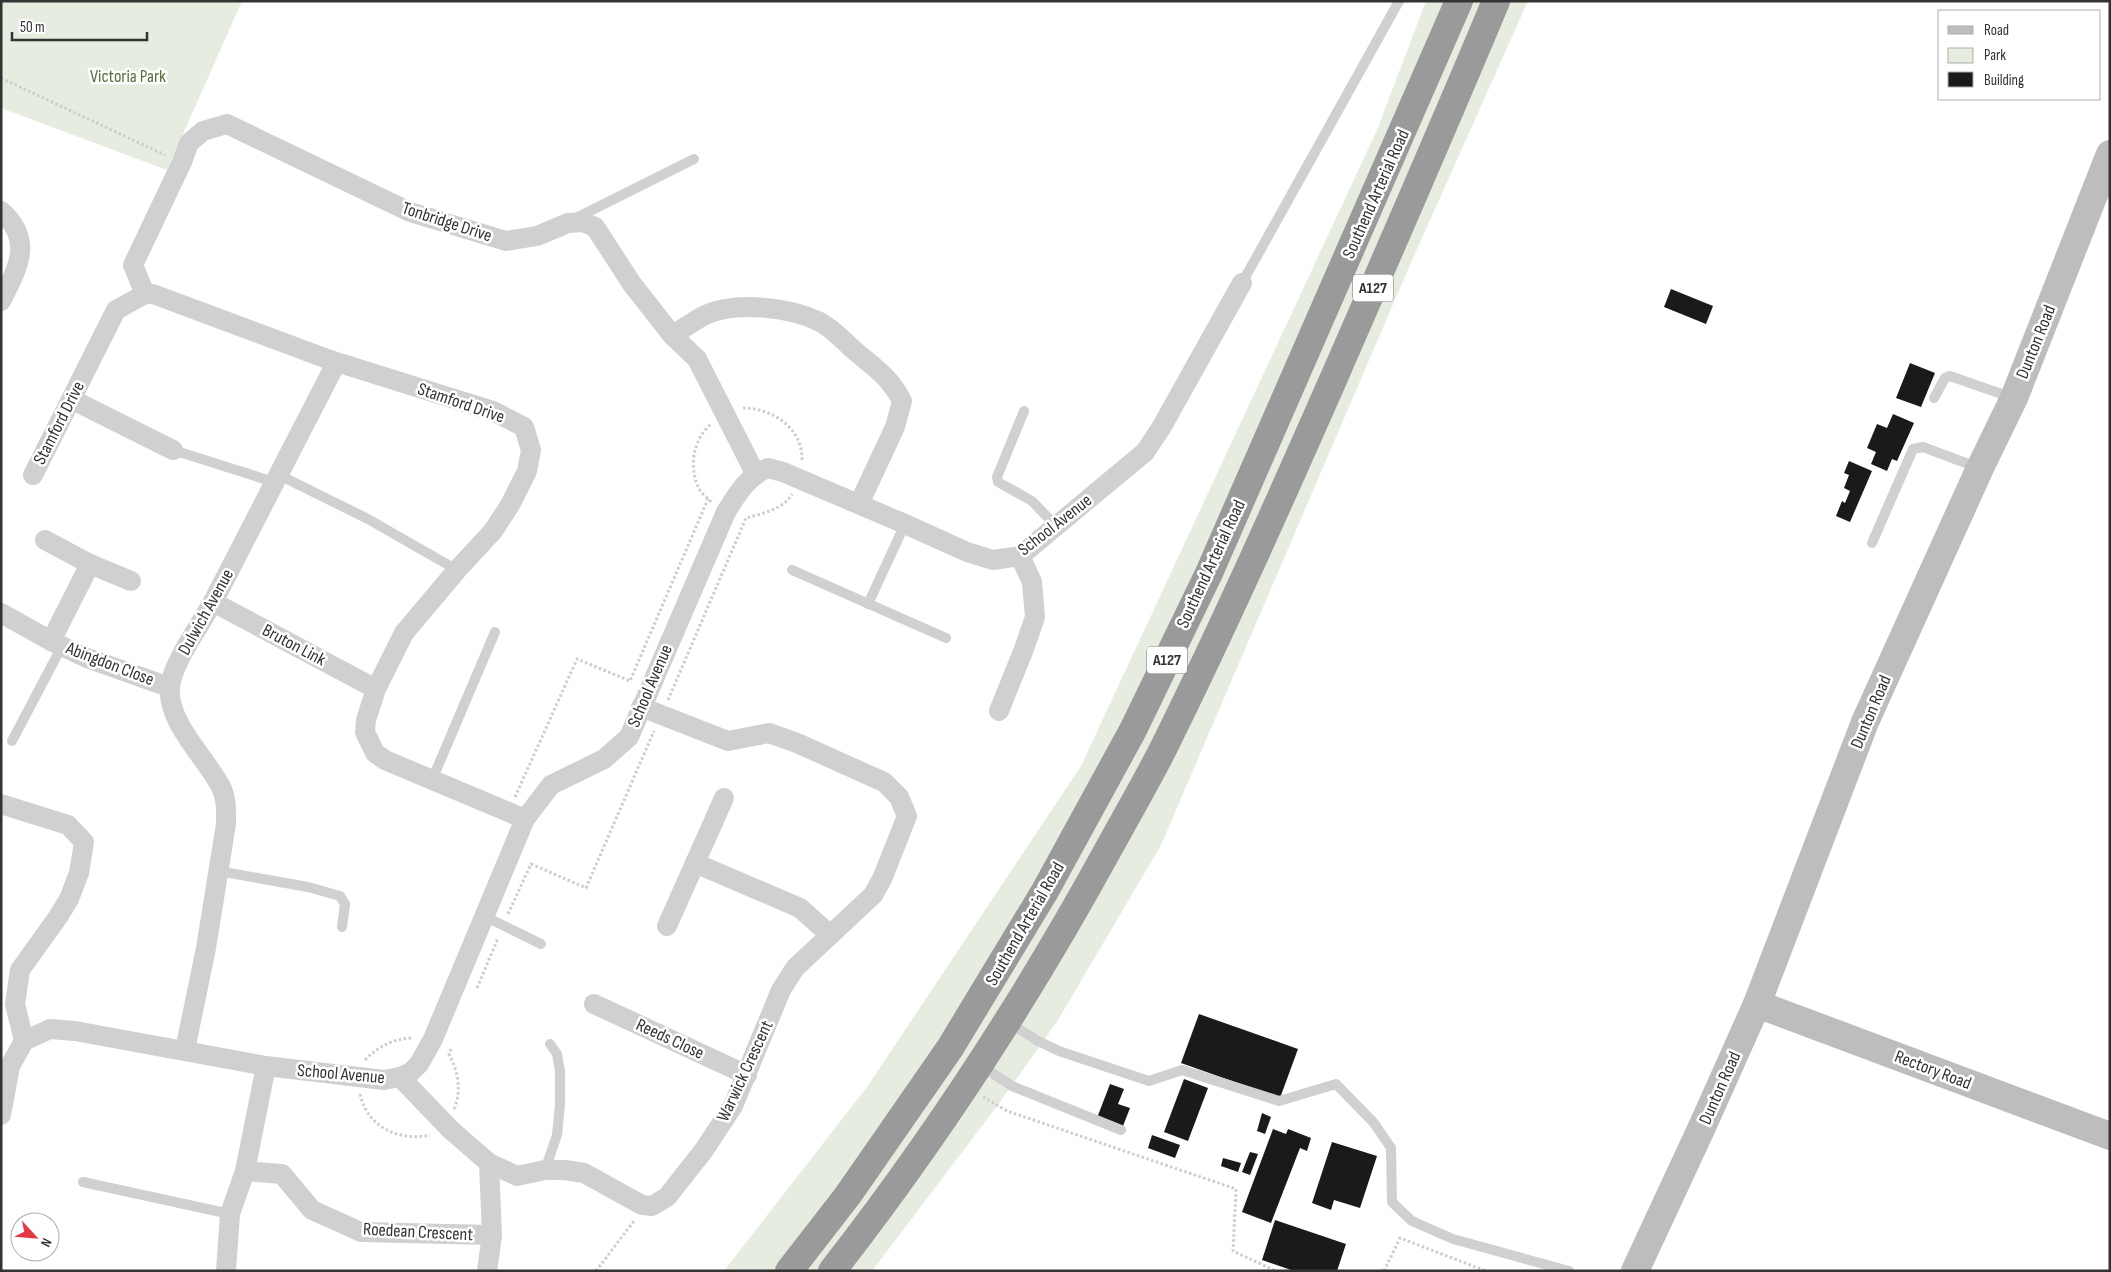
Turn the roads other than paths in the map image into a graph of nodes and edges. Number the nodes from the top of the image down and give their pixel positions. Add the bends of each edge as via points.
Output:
1 (1399, 1) edge
2 (1459, 1) edge
3 (1496, 1) edge
4 (2110, 154) edge
5 (694, 160) dead end
6 (1, 211) edge
7 (568, 223) junction
8 (1242, 283) joint
9 (145, 294) junction
10 (1, 301) edge
11 (672, 335) junction
12 (330, 360) junction
13 (1934, 398) dead end
14 (2014, 398) junction
15 (71, 399) junction
16 (1024, 410) dead end
17 (173, 450) joint
18 (1980, 468) junction
19 (755, 473) junction
20 (33, 474) dead end
21 (277, 479) junction
22 (860, 504) junction
23 (906, 524) junction
24 (1056, 526) junction
25 (45, 540) dead end
26 (1872, 543) dead end
27 (1020, 556) junction
28 (90, 564) junction
29 (457, 570) junction
30 (792, 570) dead end
31 (131, 581) dead end
32 (213, 602) junction
33 (868, 604) junction
34 (1, 612) edge
35 (495, 632) dead end
36 (946, 638) dead end
37 (57, 644) junction
38 (170, 687) junction
39 (376, 689) junction
40 (641, 707) junction
41 (999, 711) dead end
42 (12, 741) dead end
43 (432, 780) junction
44 (724, 798) dead end
45 (1, 804) edge
46 (517, 816) junction
47 (695, 863) junction
48 (218, 871) junction
49 (484, 916) junction
50 (666, 926) dead end
51 (342, 927) dead end
52 (828, 934) junction
53 (541, 944) dead end
54 (594, 1004) dead end
55 (1757, 1004) junction
56 (1007, 1021) junction
57 (24, 1041) junction
58 (550, 1044) dead end
59 (185, 1050) junction
60 (979, 1065) junction
61 (266, 1066) junction
62 (747, 1074) junction
63 (400, 1077) junction
64 (1, 1115) edge
65 (1121, 1130) dead end
66 (2110, 1136) edge
67 (489, 1163) junction
68 (245, 1170) junction
69 (545, 1170) junction
70 (83, 1182) dead end
71 (230, 1214) junction
72 (492, 1235) junction
73 (226, 1271) edge
74 (488, 1271) edge
75 (789, 1271) edge
76 (832, 1271) edge
77 (1569, 1271) edge
78 (1635, 1271) edge

1 - 8 lane
2 - 75 highway, Southend Arterial Road / A127 via 1209,573 1134,730 1045,891 950,1048 848,1195
3 - 56 highway, Southend Arterial Road / A127 via 1248,574 1163,750 1077,907
4 - 14 street, Dunton Road
5 - 7 lane
6 - 10 street via 18,233 21,257
7 - 9 street, Tonbridge Drive via 537,236 506,241 410,212 227,124 203,131 189,143 133,265
7 - 11 street, Tonbridge Drive via 583,222 595,227 632,284
8 - 24 street, School Avenue via 1161,428 1144,452
9 - 12 street, Stamford Drive via 153,294
9 - 15 street, Stamford Drive via 116,310
11 - 19 street, Tonbridge Drive via 697,359
11 - 22 street via 706,315 728,308 794,312 822,323 894,384 902,401 895,427
12 - 21 street, Dulwich Avenue via 333,369
12 - 29 street, Stamford Drive via 493,411 524,427 531,450 528,471 493,531
13 - 14 lane via 1945,378 1950,376
14 - 18 street, Dunton Road
15 - 17 street
15 - 20 street, Stamford Drive
16 - 24 lane via 997,477 998,482 1032,501
17 - 21 lane
18 - 26 lane via 1923,447 1913,449
18 - 55 street, Dunton Road via 1865,722
19 - 22 street, School Avenue via 768,468
19 - 40 street, School Avenue via 726,512
21 - 29 lane via 368,520
21 - 32 street, Dulwich Avenue
22 - 23 street, School Avenue
23 - 27 street, School Avenue via 967,552 993,560
23 - 33 lane
24 - 27 street, School Avenue
25 - 28 street
27 - 41 street via 1032,582 1035,618
28 - 31 street
28 - 37 street, Abingdon Close
29 - 39 street, Stamford Drive via 404,633
30 - 33 lane
32 - 38 street, Dulwich Avenue via 176,668
32 - 39 street, Bruton Link
33 - 36 lane
34 - 37 street, Abingdon Close
35 - 43 lane
37 - 38 street, Abingdon Close
37 - 42 lane
38 - 48 street via 171,703 180,725 221,788 226,803
39 - 43 street, Stamford Drive via 365,726 375,753
40 - 46 street, School Avenue via 629,737 604,759 550,785
40 - 52 street, Warwick Crescent via 728,740 769,733 884,782 899,797 907,816 882,879 872,895
43 - 46 street, Stamford Drive
44 - 47 street
45 - 57 street via 68,825 84,842 79,873 69,899 20,970 14,1004
46 - 49 street, School Avenue
47 - 50 street
47 - 52 street via 800,908
48 - 51 lane via 340,896 345,904
48 - 59 street
49 - 53 lane
49 - 63 street, School Avenue via 431,1044 419,1064
52 - 62 street, Warwick Crescent via 794,968 781,990
54 - 62 street, Reeds Close
55 - 66 street, Rectory Road
55 - 78 street, Dunton Road
56 - 60 highway, Southend Arterial Road / A127
56 - 77 lane via 1059,1051 1149,1081 1182,1070 1279,1101 1336,1084 1374,1123 1391,1148 1392,1202 1412,1221 1453,1239
57 - 59 street, School Avenue via 50,1029
57 - 64 street via 10,1066
58 - 69 lane via 557,1054 560,1104 557,1135
59 - 61 street, School Avenue
60 - 65 lane via 1012,1086
60 - 76 highway, Southend Arterial Road / A127 via 872,1220
61 - 63 street, School Avenue via 358,1078 384,1080
61 - 68 street
62 - 69 street, Warwick Crescent via 733,1106 704,1150 668,1197 652,1206 642,1205 584,1173
63 - 67 street via 444,1123
67 - 69 street via 517,1176
67 - 72 street, Roedean Crescent
68 - 71 street
68 - 72 street, Roedean Crescent via 282,1174 312,1210 361,1232
70 - 71 lane
71 - 73 street
72 - 74 street, Roedean Crescent

